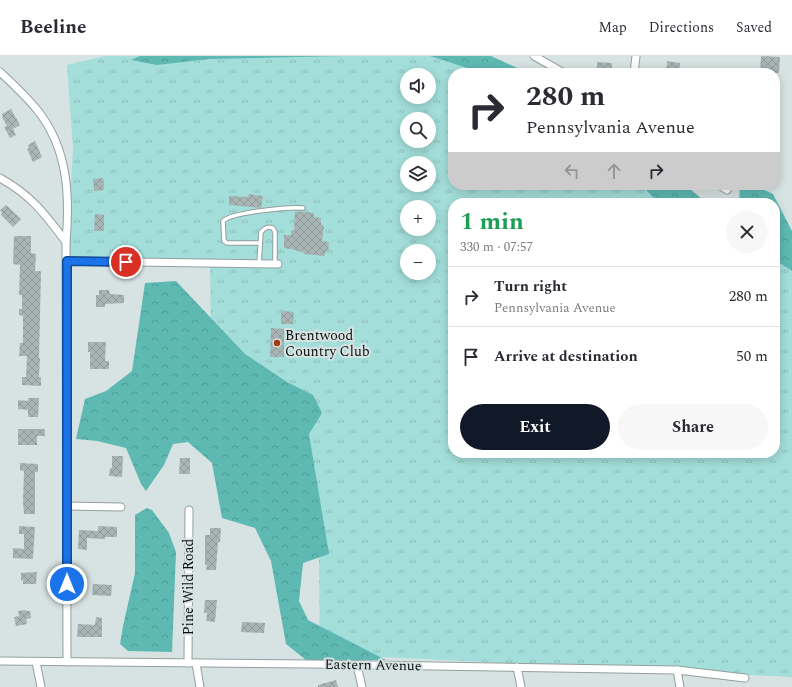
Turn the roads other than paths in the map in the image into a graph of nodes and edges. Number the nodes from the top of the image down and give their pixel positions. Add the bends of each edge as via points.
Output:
1 (534, 56) edge
2 (636, 56) edge
3 (555, 68) edge
4 (635, 68) edge
5 (0, 72) edge
6 (0, 178) edge
7 (302, 208) dead end
8 (66, 242) junction
9 (260, 243) junction
10 (67, 261) junction
11 (259, 264) junction
12 (276, 264) joint
13 (67, 506) junction
14 (121, 507) dead end
15 (189, 510) dead end
16 (0, 661) edge
17 (36, 662) junction
18 (67, 662) junction
19 (192, 663) junction
20 (358, 665) junction
21 (517, 667) junction
22 (677, 670) junction
23 (745, 678) dead end
24 (40, 687) edge
25 (200, 687) edge
26 (362, 687) edge
27 (521, 687) edge
28 (680, 687) edge

1 - 3 street
2 - 4 street
5 - 8 street via 39,112 57,143 65,168 68,190
6 - 8 street via 30,198
7 - 9 lane via 245,213 228,217 223,221 224,242
8 - 10 street
9 - 11 lane
9 - 12 lane via 260,232 264,228 273,228
10 - 11 street
10 - 13 street
11 - 12 street
13 - 14 street
13 - 18 street
15 - 19 street, Pine Wild Road
16 - 17 street, Eastern Avenue
17 - 18 street, Eastern Avenue
17 - 24 street
18 - 19 street, Eastern Avenue
19 - 20 street, Eastern Avenue
19 - 25 street, Pine Wild Road
20 - 21 street, Eastern Avenue
20 - 26 street
21 - 22 street, Eastern Avenue
21 - 27 street
22 - 23 street, Eastern Avenue
22 - 28 street

